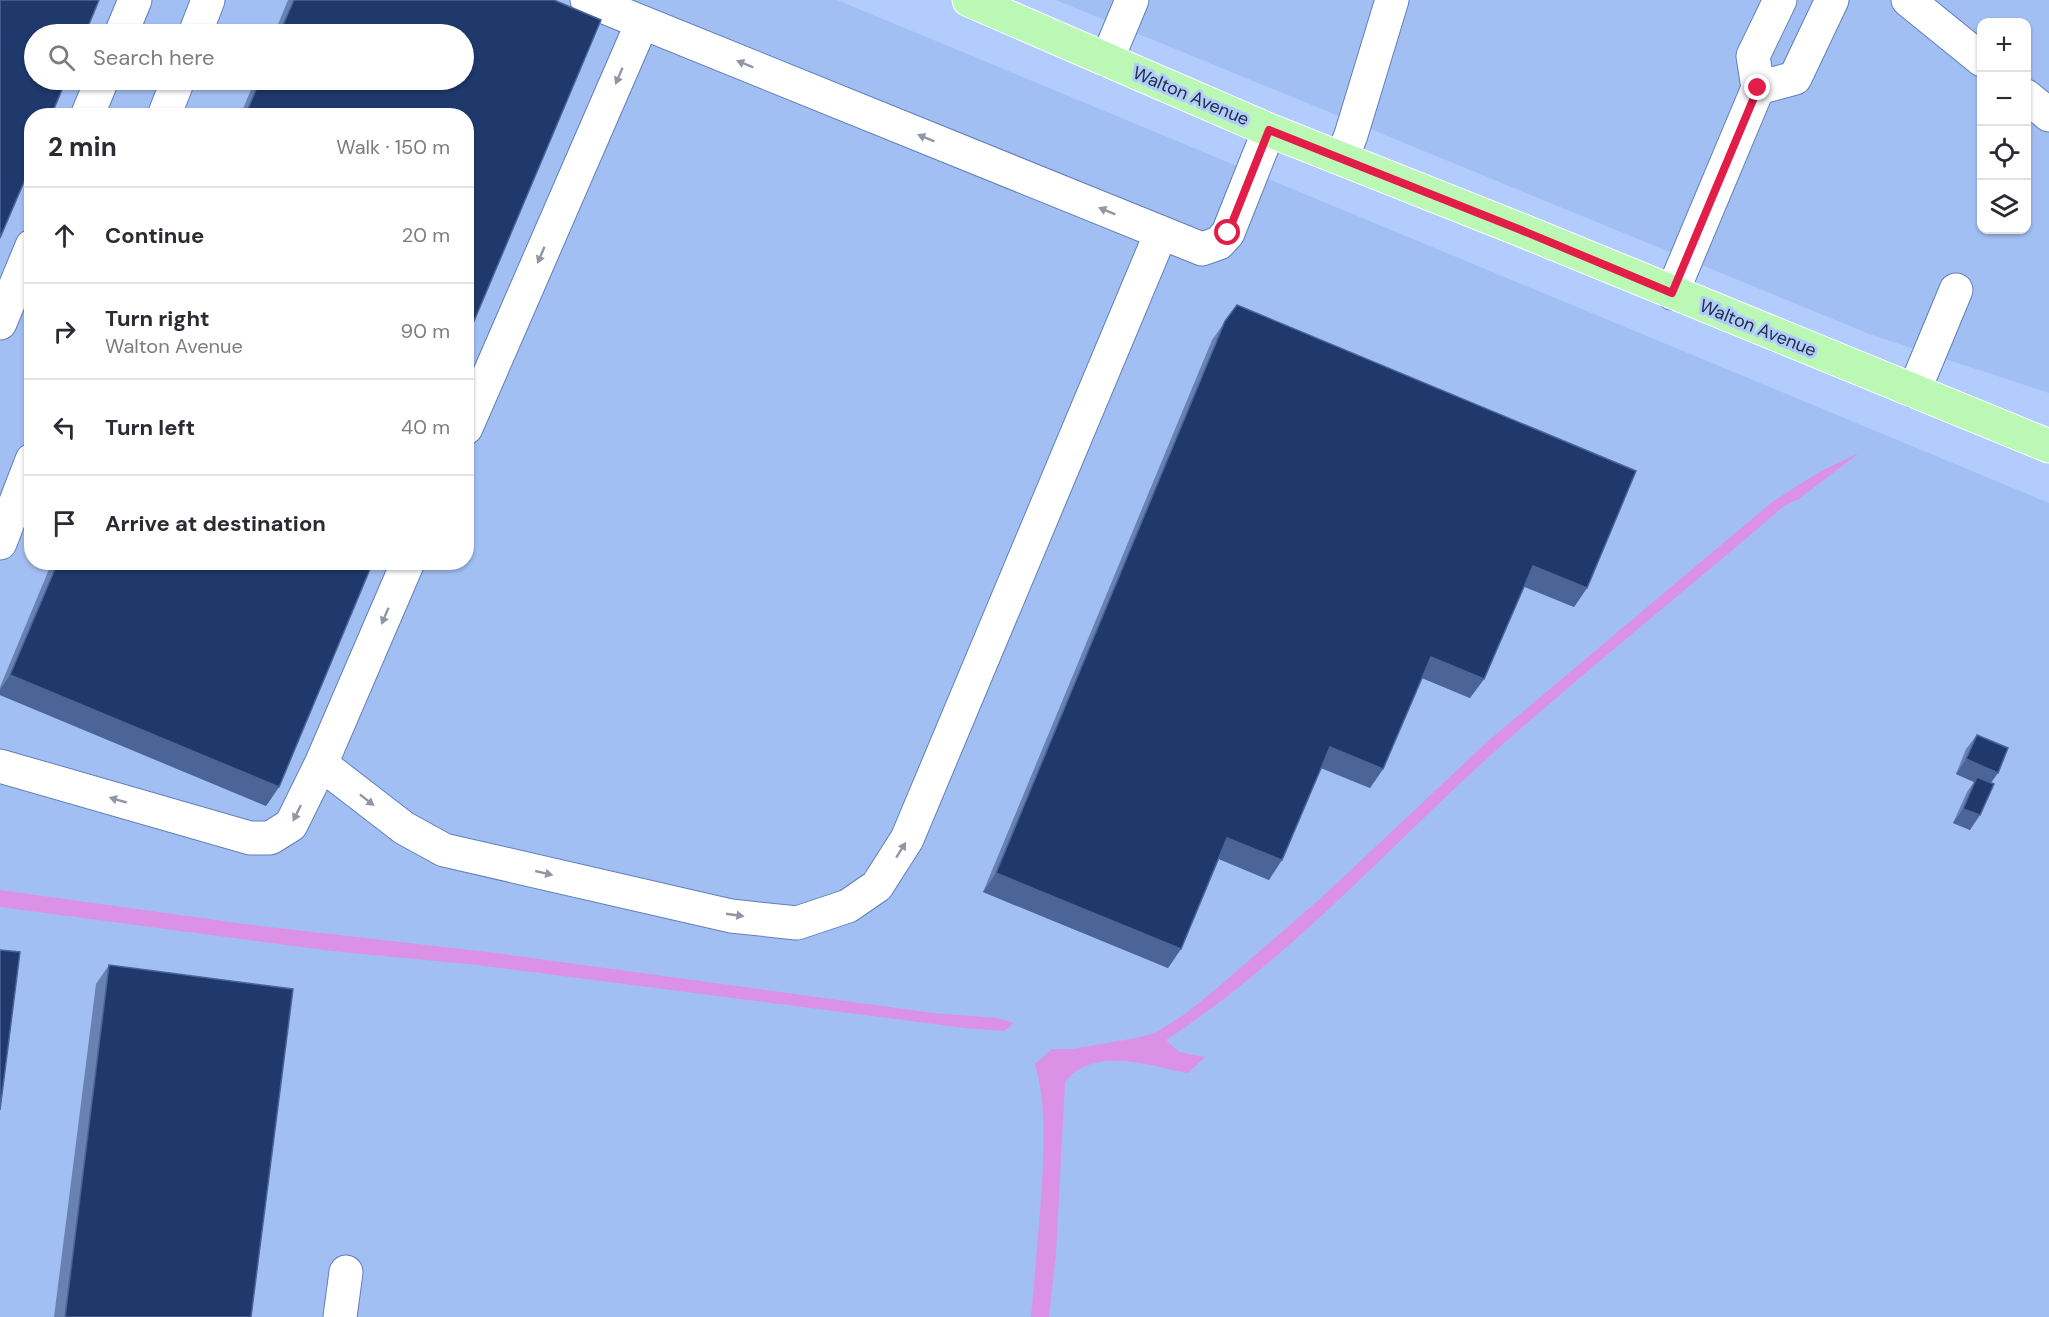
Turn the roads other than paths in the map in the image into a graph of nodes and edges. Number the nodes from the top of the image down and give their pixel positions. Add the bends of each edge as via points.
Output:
1 (135, 0) edge
2 (208, 0) edge
3 (587, 0) edge
4 (969, 0) edge
5 (1132, 0) edge
6 (1392, 0) edge
7 (1780, 0) edge
8 (1832, 0) edge
9 (1908, 0) edge
10 (642, 23) junction
11 (125, 24) edge
12 (199, 24) edge
13 (1977, 56) edge
14 (1107, 60) junction
15 (1758, 88) junction
16 (98, 90) edge
17 (174, 90) edge
18 (2031, 100) edge
19 (90, 108) edge
20 (167, 108) edge
21 (2049, 115) edge
22 (1269, 130) junction
23 (1342, 158) junction
24 (1161, 233) junction
25 (24, 266) edge
26 (1956, 290) dead end
27 (1672, 293) junction
28 (0, 324) edge
29 (1914, 391) junction
30 (474, 410) edge
31 (2049, 446) edge
32 (24, 481) edge
33 (0, 543) edge
34 (405, 570) edge
35 (321, 764) junction
36 (0, 766) edge
37 (346, 1272) dead end
38 (340, 1317) edge

1 - 11 lane
2 - 12 lane
3 - 10 lane
4 - 14 main road, Walton Avenue
5 - 14 lane
6 - 23 lane
7 - 15 lane via 1753,56
8 - 15 lane via 1796,78
9 - 13 lane
24 -> 10 lane
10 -> 30 lane
14 - 22 main road, Walton Avenue
15 - 27 lane
16 - 19 lane
17 - 20 lane
18 - 21 lane
22 - 23 main road, Walton Avenue
22 - 24 lane via 1237,213 1219,243 1202,249
23 - 27 main road, Walton Avenue
35 -> 24 lane via 404,828 444,850 731,915 797,922 848,906 877,886 907,839
25 - 28 lane
26 - 29 lane
27 - 29 main road, Walton Avenue
29 - 31 main road, Walton Avenue
32 - 33 lane
34 -> 35 lane
35 -> 36 lane via 291,825 270,838 250,838
37 - 38 lane

